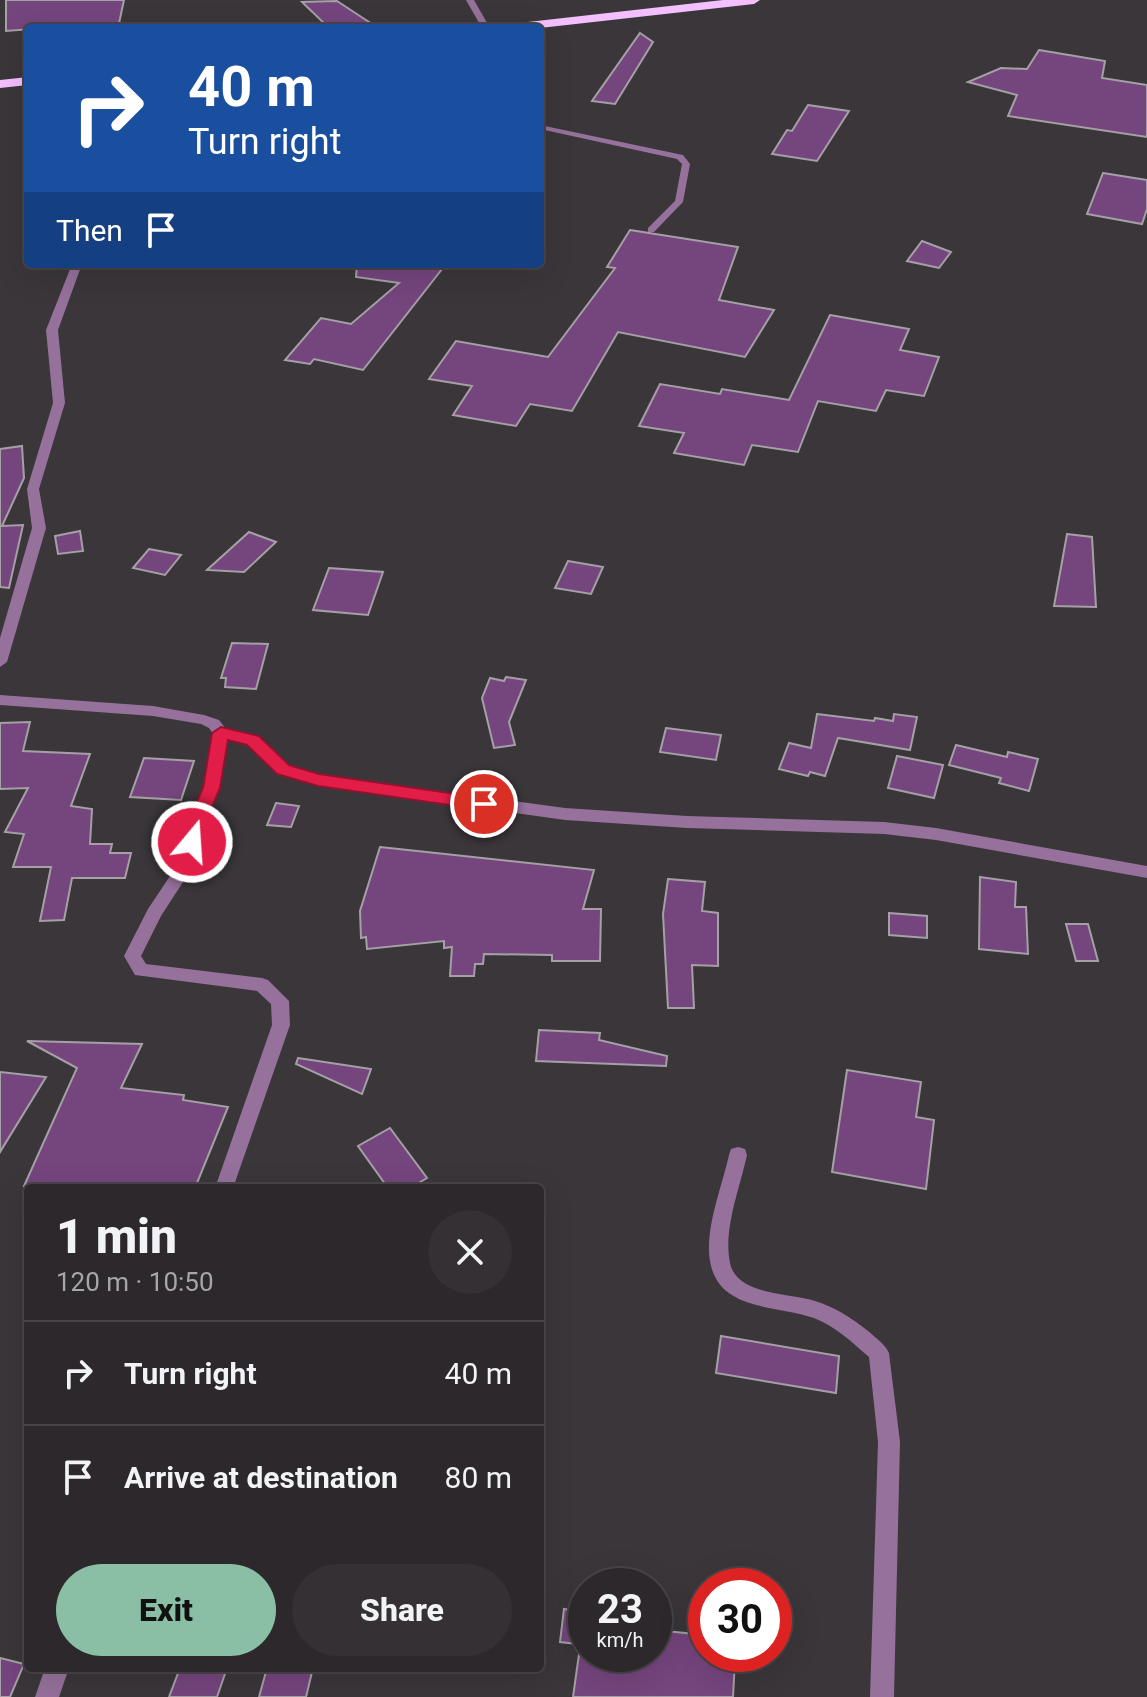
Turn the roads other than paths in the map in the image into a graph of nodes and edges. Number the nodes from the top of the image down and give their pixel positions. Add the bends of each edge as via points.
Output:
1 (470, 0) edge
2 (754, 0) edge
3 (484, 24) edge
4 (544, 24) edge
5 (24, 81) edge
6 (0, 84) edge
7 (544, 128) edge
8 (651, 230) dead end
9 (75, 268) edge
10 (0, 662) edge
11 (0, 700) edge
12 (221, 733) junction
13 (1147, 872) edge
14 (738, 1155) dead end
15 (225, 1184) edge
16 (56, 1672) edge
17 (47, 1697) edge
18 (882, 1697) edge

1 - 3 street
2 - 4 highway
5 - 6 highway
7 - 8 lane via 680,157 686,164 679,202
9 - 10 street via 52,330 59,403 33,489 39,528
11 - 12 street via 153,711 204,720
12 - 13 street via 253,740 283,769 318,780 565,814 910,831
12 - 15 street via 188,862 132,956 141,970 262,985 280,1001 281,1025
14 - 18 street via 719,1253 734,1288 813,1309 847,1325 879,1353 889,1442
16 - 17 street

